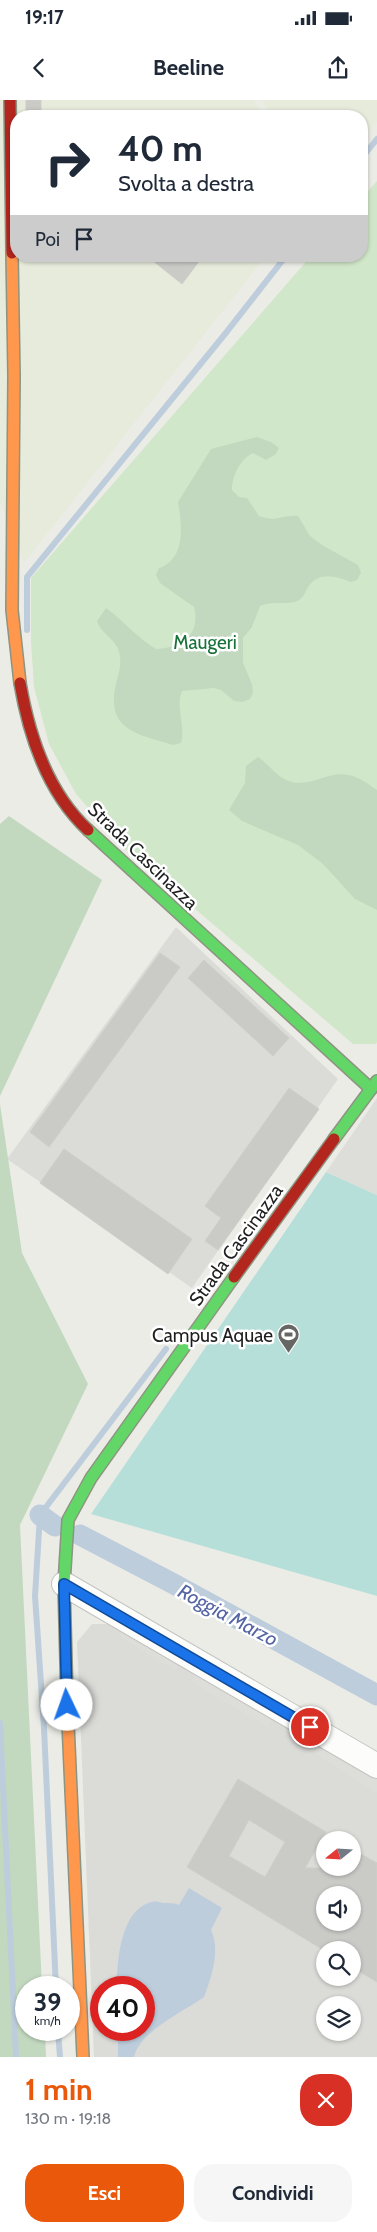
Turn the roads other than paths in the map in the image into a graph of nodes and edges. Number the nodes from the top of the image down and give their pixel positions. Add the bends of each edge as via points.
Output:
1 (12, 262) edge
2 (374, 1085) edge
3 (64, 1584) junction
4 (377, 1766) edge
5 (83, 2057) edge

1 - 2 street, Strada Cascinazza via 12,610 18,668 30,727 46,771 74,817 182,918
2 - 3 street, Strada Cascinazza via 91,1478 68,1520
3 - 4 street
3 - 5 street, Strada Cascinazza

